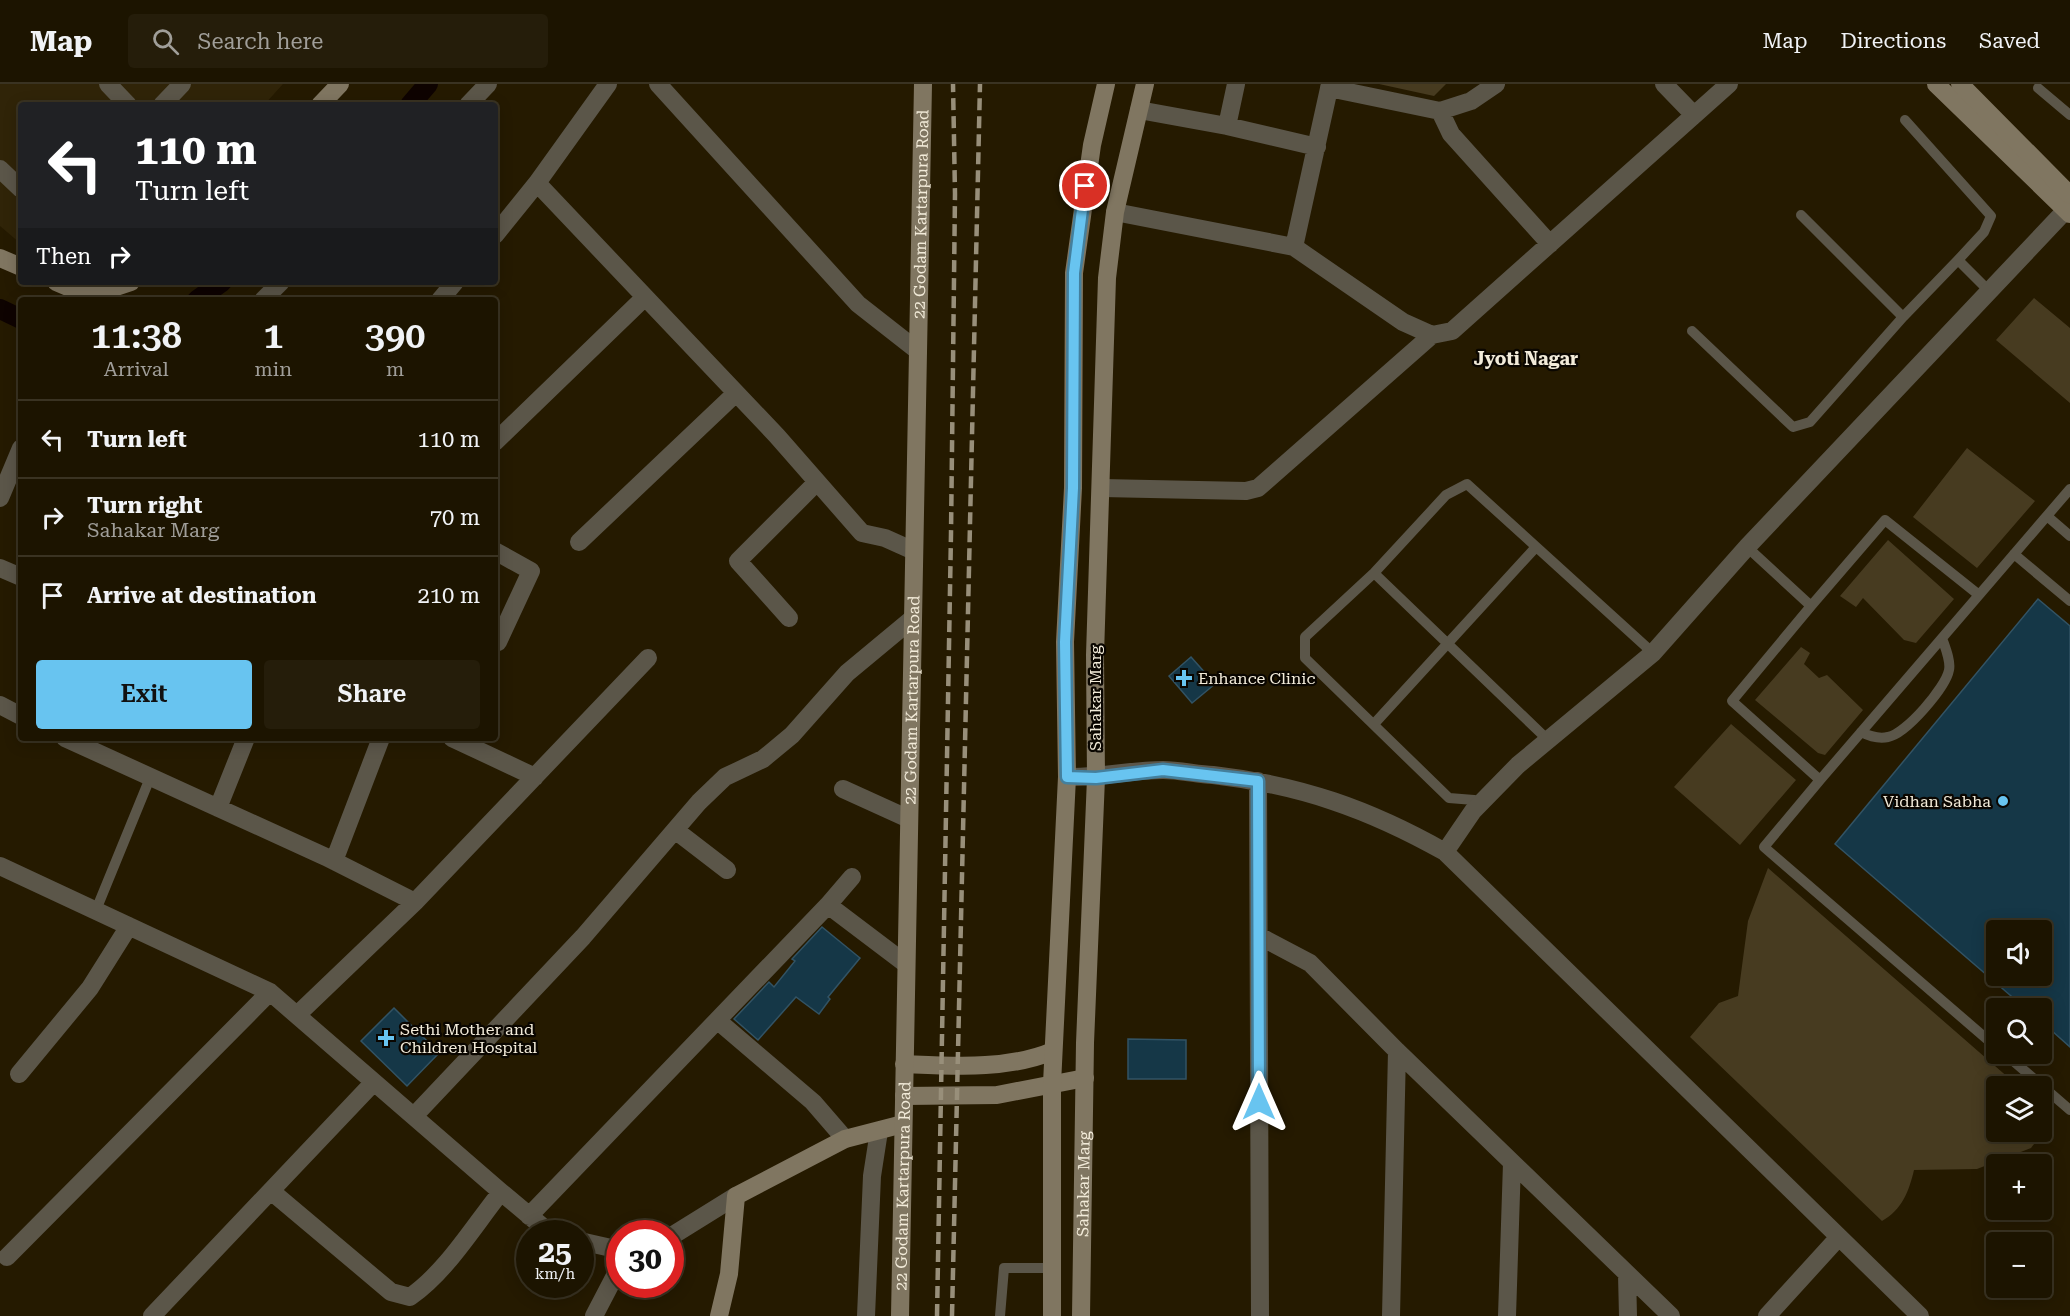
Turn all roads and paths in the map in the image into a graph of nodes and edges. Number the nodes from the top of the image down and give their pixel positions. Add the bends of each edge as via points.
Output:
1 (108, 84) edge
2 (182, 84) edge
3 (340, 84) edge
4 (488, 84) edge
5 (608, 84) edge
6 (658, 84) edge
7 (923, 84) edge
8 (1106, 84) edge
9 (1145, 84) edge
10 (1236, 84) edge
11 (1496, 84) edge
12 (1664, 84) edge
13 (1729, 84) edge
14 (1960, 84) edge
15 (1940, 85) edge
16 (1330, 86) edge
17 (2038, 88) dead end
18 (125, 102) edge
19 (165, 102) edge
20 (323, 102) edge
21 (471, 102) edge
22 (1138, 110) junction
23 (1440, 111) junction
24 (1694, 115) junction
25 (2070, 115) edge
26 (1905, 120) dead end
27 (1227, 126) junction
28 (1317, 147) junction
29 (0, 169) edge
30 (537, 183) junction
31 (18, 186) edge
32 (2069, 206) edge
33 (1115, 212) junction
34 (1801, 215) dead end
35 (498, 231) edge
36 (1550, 244) junction
37 (1294, 247) junction
38 (0, 258) edge
39 (1958, 260) junction
40 (18, 266) edge
41 (62, 285) edge
42 (123, 285) edge
43 (278, 285) edge
44 (452, 285) edge
45 (1989, 291) junction
46 (86, 297) edge
47 (91, 297) edge
48 (266, 297) edge
49 (442, 297) edge
50 (644, 298) junction
51 (1903, 317) junction
52 (1692, 331) dead end
53 (1432, 335) junction
54 (918, 351) junction
55 (735, 393) junction
56 (498, 439) edge
57 (18, 455) edge
58 (817, 482) junction
59 (1102, 488) junction
60 (2070, 489) edge
61 (0, 498) edge
62 (2047, 516) junction
63 (2070, 536) edge
64 (579, 542) dead end
65 (1536, 547) junction
66 (1747, 547) junction
67 (914, 551) junction
68 (498, 553) edge
69 (2014, 554) junction
70 (0, 568) edge
71 (1374, 573) junction
72 (18, 576) edge
73 (1979, 595) junction
74 (2070, 601) edge
75 (1811, 606) junction
76 (789, 618) dead end
77 (912, 619) junction
78 (1942, 638) junction
79 (498, 642) dead end
80 (1447, 644) junction
81 (1653, 653) junction
82 (648, 658) dead end
83 (0, 705) edge
84 (18, 714) edge
85 (1374, 724) junction
86 (1861, 732) junction
87 (1548, 740) junction
88 (71, 741) edge
89 (245, 741) edge
90 (380, 741) edge
91 (458, 741) edge
92 (535, 777) junction
93 (1067, 777) junction
94 (150, 778) junction
95 (1096, 778) junction
96 (1820, 780) junction
97 (1258, 781) junction
98 (843, 789) dead end
99 (1479, 804) junction
100 (218, 808) junction
101 (909, 819) junction
102 (675, 830) junction
103 (1445, 852) junction
104 (334, 861) junction
105 (0, 866) edge
106 (727, 870) dead end
107 (852, 877) dead end
108 (415, 902) junction
109 (828, 905) junction
110 (96, 910) junction
111 (129, 926) junction
112 (1259, 936) junction
113 (906, 964) junction
114 (270, 992) junction
115 (297, 1015) junction
116 (718, 1021) junction
117 (1986, 1038) edge
118 (1053, 1051) junction
119 (1396, 1051) junction
120 (904, 1064) junction
121 (2017, 1064) edge
122 (19, 1074) dead end
123 (1085, 1078) junction
124 (374, 1082) junction
125 (1052, 1084) junction
126 (904, 1096) junction
127 (2070, 1110) edge
128 (414, 1116) junction
129 (903, 1124) junction
130 (879, 1131) junction
131 (845, 1139) junction
132 (1512, 1163) junction
133 (271, 1191) junction
134 (501, 1192) junction
135 (736, 1196) junction
136 (529, 1216) junction
137 (534, 1220) edge
138 (684, 1228) edge
139 (1838, 1238) junction
140 (7, 1257) dead end
141 (1053, 1268) junction
142 (1627, 1274) junction
143 (606, 1293) edge
144 (153, 1316) edge
145 (594, 1316) edge
146 (719, 1316) edge
147 (866, 1316) edge
148 (900, 1316) edge
149 (1000, 1316) edge
150 (1052, 1316) edge
151 (1081, 1316) edge
152 (1260, 1316) edge
153 (1391, 1316) edge
154 (1507, 1316) edge
155 (1628, 1316) edge
156 (1671, 1316) edge
157 (1767, 1316) edge
158 (1920, 1316) edge

1 - 18 street
2 - 19 street
3 - 20 street
4 - 21 street
5 - 30 street
6 - 54 street via 858,304
7 - 54 street, 22 Godam Kartarpura Road
8 - 93 street, Sahakar Marg via 1092,145 1074,273 1073,488 1065,642
9 - 22 street, Sahakar Marg
10 - 27 street
11 - 23 street via 1471,101
12 - 24 street
13 - 24 street
14 - 32 street
15 - 32 street
16 - 23 street
16 - 28 street
17 - 25 lane
22 - 27 street
22 - 33 street, Sahakar Marg
23 - 36 street via 1451,134
24 - 36 street
26 - 39 lane via 1991,216 1984,232
27 - 28 street
28 - 37 street
29 - 31 street
30 - 35 street
30 - 50 street
32 - 45 street
33 - 37 street
33 - 59 street, Sahakar Marg via 1107,278
34 - 51 lane
36 - 53 street via 1452,331
37 - 53 street via 1403,322
38 - 40 street
39 - 45 lane
39 - 51 lane
41 - 46 street
42 - 47 street
43 - 48 street
44 - 49 street
45 - 66 street
50 - 55 street
50 - 56 street
51 - 52 lane via 1810,422 1793,427
53 - 59 street via 1257,488 1246,492
54 - 67 street, 22 Godam Kartarpura Road
55 - 58 street
55 - 64 street
57 - 61 street
58 - 67 street via 862,533 885,537
58 - 76 street via 738,561
59 - 95 street, Sahakar Marg via 1095,655
60 - 62 lane
62 - 63 lane
62 - 69 lane
65 - 71 lane via 1467,484 1446,495
65 - 80 lane
65 - 81 lane
66 - 75 lane
66 - 81 street
67 - 77 street, 22 Godam Kartarpura Road
68 - 79 street via 531,570
69 - 73 lane
69 - 74 lane
70 - 72 street
71 - 80 lane
71 - 85 lane via 1305,637 1305,658
73 - 75 lane via 1885,520
73 - 78 lane
75 - 96 lane via 1732,701
77 - 101 street, 22 Godam Kartarpura Road
77 - 102 street via 847,673 792,735 763,759 725,777
78 - 86 lane
78 - 86 lane via 1950,667 1946,681 1907,727 1889,737 1871,737
80 - 85 lane
80 - 87 lane
81 - 87 street
82 - 92 street
83 - 84 street
85 - 99 lane via 1449,798
86 - 96 lane
87 - 99 street
88 - 94 street
89 - 100 street
90 - 104 street
91 - 92 street
92 - 108 street
93 - 95 street
93 - 118 street, Sahakar Marg
94 - 100 street
94 - 110 lane
95 - 97 street via 1163,770
95 - 123 street, Sahakar Marg
96 - 117 lane via 1764,847
97 - 103 street via 1324,798 1395,824
97 - 112 street
98 - 101 street
99 - 103 street
100 - 104 street
101 - 113 street, 22 Godam Kartarpura Road
102 - 106 street
102 - 128 street via 583,937
103 - 139 street
104 - 108 street
105 - 110 street
107 - 109 street
108 - 115 street
109 - 113 street
109 - 116 street
110 - 111 street
111 - 114 street
111 - 122 street via 90,988
112 - 119 street via 1310,963
112 - 152 street
113 - 120 street, 22 Godam Kartarpura Road
114 - 115 street
114 - 140 street
115 - 124 street
116 - 131 street via 813,1102
116 - 136 street
118 - 120 street via 1012,1063
118 - 125 street, Sahakar Marg
119 - 132 street
119 - 153 street
120 - 126 street, 22 Godam Kartarpura Road
121 - 127 lane
123 - 125 street
123 - 151 street, Sahakar Marg
124 - 128 street
124 - 133 street
125 - 126 street via 997,1095
125 - 141 street, Sahakar Marg
126 - 129 street, 22 Godam Kartarpura Road
128 - 134 street
129 - 130 street
129 - 148 street, 22 Godam Kartarpura Road
130 - 131 street
130 - 147 street via 872,1176
131 - 135 street
132 - 142 street
132 - 154 street
133 - 134 street via 391,1292 410,1297 438,1271
133 - 144 street
134 - 136 street
135 - 138 street
135 - 146 street via 729,1274
136 - 137 street
139 - 157 street
139 - 158 street
141 - 149 lane via 1004,1268
141 - 150 street, Sahakar Marg
142 - 155 street
142 - 156 street
143 - 145 street

